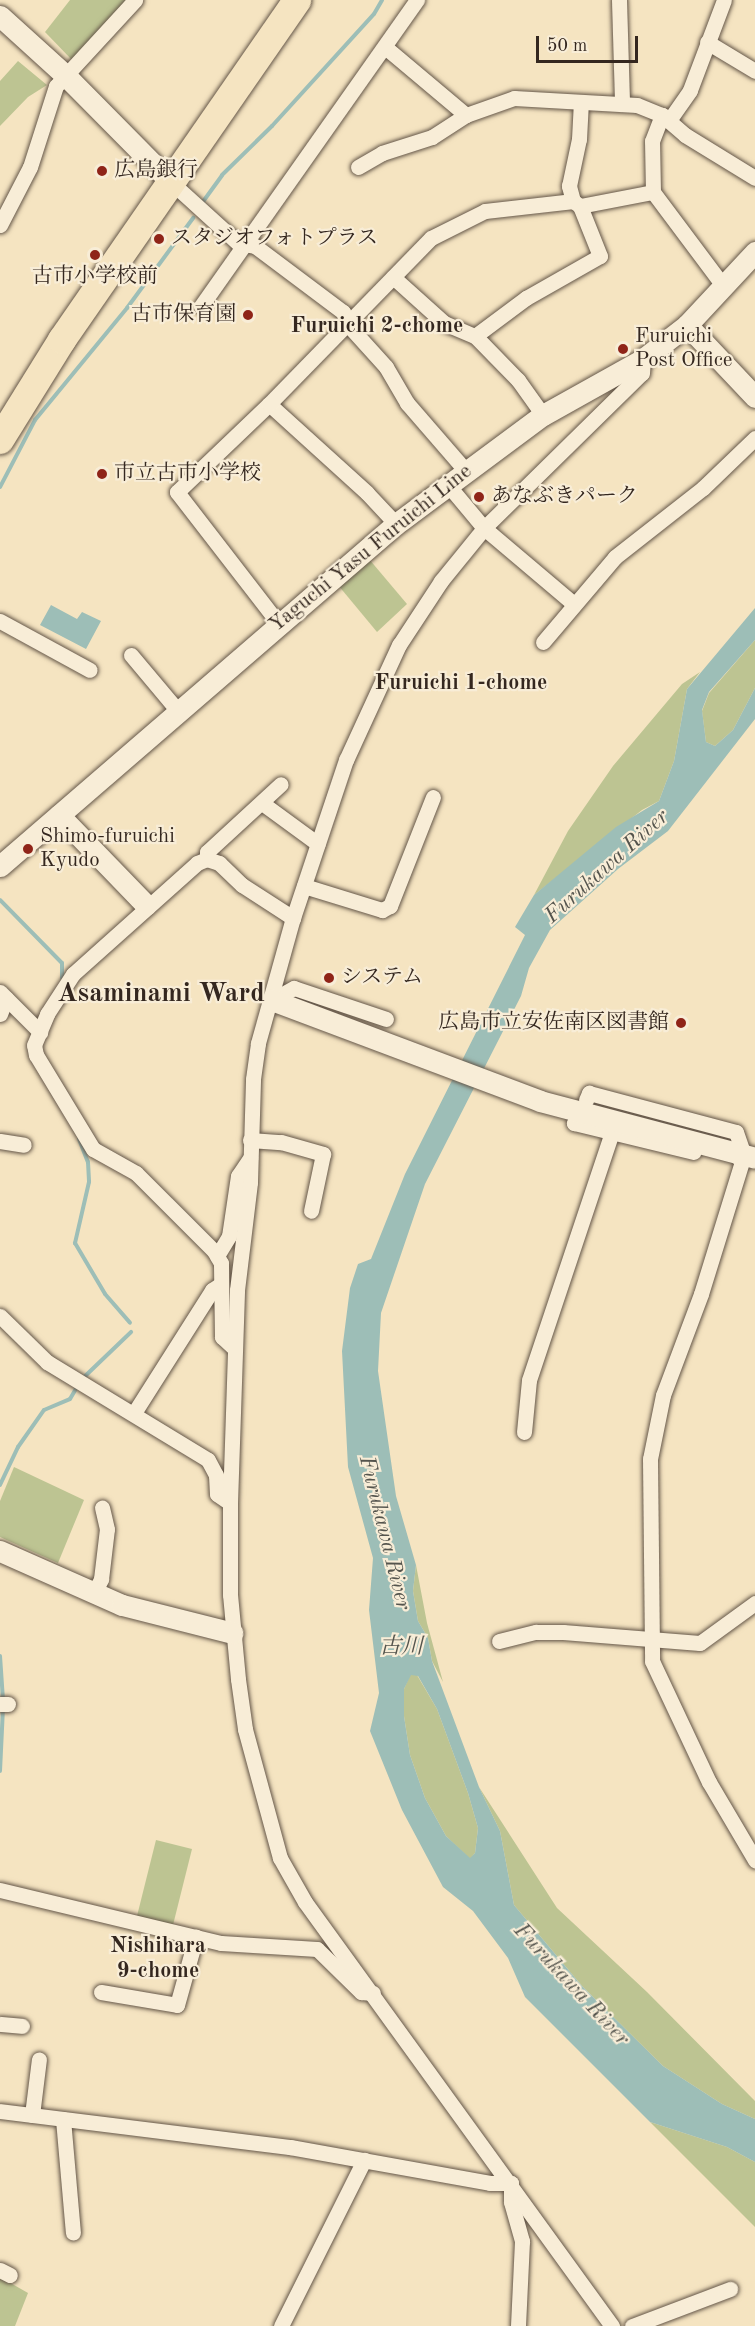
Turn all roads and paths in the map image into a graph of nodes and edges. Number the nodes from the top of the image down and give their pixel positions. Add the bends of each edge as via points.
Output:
1 (135, 0) edge
2 (297, 0) edge
3 (417, 0) edge
4 (619, 0) edge
5 (723, 0) edge
6 (0, 16) edge
7 (707, 42) junction
8 (385, 46) junction
9 (755, 71) edge
10 (65, 75) junction
11 (581, 102) junction
12 (622, 104) junction
13 (466, 115) junction
14 (666, 117) junction
15 (358, 167) dead end
16 (755, 178) edge
17 (172, 183) junction
18 (653, 192) junction
19 (576, 203) junction
20 (0, 225) edge
21 (246, 244) junction
22 (755, 252) edge
23 (393, 277) junction
24 (724, 286) junction
25 (201, 306) dead end
26 (347, 322) junction
27 (687, 325) junction
28 (475, 336) junction
29 (643, 359) junction
30 (755, 397) edge
31 (270, 405) junction
32 (543, 415) junction
33 (755, 438) edge
34 (0, 440) edge
35 (465, 471) junction
36 (448, 485) junction
37 (396, 524) junction
38 (484, 528) junction
39 (573, 604) junction
40 (0, 621) edge
41 (279, 624) junction
42 (543, 642) dead end
43 (131, 655) dead end
44 (90, 670) dead end
45 (178, 711) junction
46 (281, 784) dead end
47 (433, 797) dead end
48 (262, 803) junction
49 (59, 815) junction
50 (318, 844) junction
51 (207, 859) junction
52 (0, 866) edge
53 (304, 886) junction
54 (146, 905) junction
55 (293, 918) junction
56 (3, 995) edge
57 (273, 1000) junction
58 (0, 1014) edge
59 (386, 1019) dead end
60 (36, 1028) junction
61 (586, 1100) dead end
62 (577, 1118) dead end
63 (612, 1132) junction
64 (250, 1140) junction
65 (0, 1141) edge
66 (24, 1145) dead end
67 (749, 1157) edge
68 (250, 1158) junction
69 (311, 1211) dead end
70 (217, 1256) junction
71 (221, 1284) junction
72 (0, 1316) edge
73 (235, 1349) junction
74 (134, 1413) junction
75 (524, 1432) dead end
76 (230, 1503) junction
77 (102, 1508) dead end
78 (0, 1551) edge
79 (94, 1593) junction
80 (755, 1603) edge
81 (233, 1633) junction
82 (652, 1639) junction
83 (499, 1641) dead end
84 (755, 1860) edge
85 (0, 1890) edge
86 (196, 1936) junction
87 (101, 1992) dead end
88 (373, 1993) junction
89 (0, 2024) edge
90 (22, 2026) dead end
91 (39, 2059) dead end
92 (0, 2111) edge
93 (32, 2115) junction
94 (63, 2119) junction
95 (364, 2160) junction
96 (512, 2183) junction
97 (73, 2233) dead end
98 (730, 2289) dead end
99 (281, 2326) edge
100 (518, 2326) edge
101 (612, 2326) edge
102 (632, 2326) edge

1 - 10 street
2 - 17 highway
3 - 8 street
4 - 12 street
5 - 7 street
6 - 10 street
7 - 9 street
7 - 14 street via 690,90
8 - 13 street
8 - 21 street
10 - 17 street
10 - 20 street via 50,100 30,167
11 - 12 street
11 - 13 street via 514,98
11 - 19 street via 579,139 569,186
12 - 14 street
13 - 15 street via 432,137 382,153
14 - 16 street via 684,135
14 - 18 street via 652,141
17 - 21 street via 238,243
17 - 34 highway via 62,340
18 - 19 street
18 - 24 street
19 - 23 street via 485,211 431,238
19 - 28 street via 600,256 526,298
21 - 25 street
21 - 26 street via 255,246 343,312
22 - 24 street, Yaguchi Yasu Furuichi Line
23 - 26 street
23 - 28 street via 444,323
24 - 27 street, Yaguchi Yasu Furuichi Line
26 - 31 street
26 - 35 street via 386,367 407,403
27 - 29 street, Yaguchi Yasu Furuichi Line
27 - 30 street
28 - 32 street via 518,380
29 - 32 street, Yaguchi Yasu Furuichi Line
29 - 38 street via 642,373
31 - 37 street
31 - 41 street via 177,492
32 - 35 street, Yaguchi Yasu Furuichi Line
33 - 39 street via 703,488 615,557
35 - 36 street, Yaguchi Yasu Furuichi Line
36 - 37 street, Yaguchi Yasu Furuichi Line
36 - 38 street
37 - 41 street, Yaguchi Yasu Furuichi Line
38 - 39 street
38 - 50 street via 441,581 399,645 346,760
39 - 42 street
40 - 44 street
41 - 45 street, Yaguchi Yasu Furuichi Line
43 - 45 street
45 - 49 street, Yaguchi Yasu Furuichi Line
46 - 48 street
47 - 53 street via 390,906 382,910
48 - 50 street
48 - 51 street via 207,852
49 - 52 street, Yaguchi Yasu Furuichi Line
49 - 54 street
50 - 53 street
51 - 54 street
51 - 55 street via 219,863 242,885
53 - 55 street
54 - 60 street via 73,974
55 - 57 street
56 - 58 street
56 - 60 street
57 - 59 street via 294,988
57 - 64 street via 258,1043
57 - 67 street via 540,1101
60 - 70 street via 36,1056 93,1149 143,1179
61 - 67 street via 589,1093 736,1132
62 - 63 street via 574,1123
63 - 67 street via 726,1160
63 - 75 street via 529,1380
64 - 68 street
64 - 69 street via 281,1142 323,1154
65 - 66 street
67 - 82 street via 663,1395 650,1459
68 - 70 street via 238,1176 229,1236
68 - 73 street
70 - 71 street
71 - 73 street via 222,1337
71 - 74 street via 212,1290
72 - 74 street via 33,1351
73 - 76 street
74 - 76 street via 208,1460 216,1476 217,1494
76 - 81 street
77 - 79 street via 107,1529 101,1579
78 - 79 street
79 - 81 street via 167,1618
80 - 82 street via 700,1643
81 - 88 street via 245,1729 280,1858 305,1902
82 - 83 street via 536,1632
82 - 84 street via 652,1661 709,1782
85 - 86 street
86 - 87 street via 177,2005
86 - 88 street via 259,1948 317,1949 361,1992
88 - 96 street
89 - 90 street
91 - 93 street
92 - 93 street
93 - 94 street
94 - 95 street via 290,2146
94 - 97 street
95 - 96 street via 490,2183
95 - 99 street
96 - 100 street via 511,2202 522,2241
96 - 101 street
98 - 102 street

